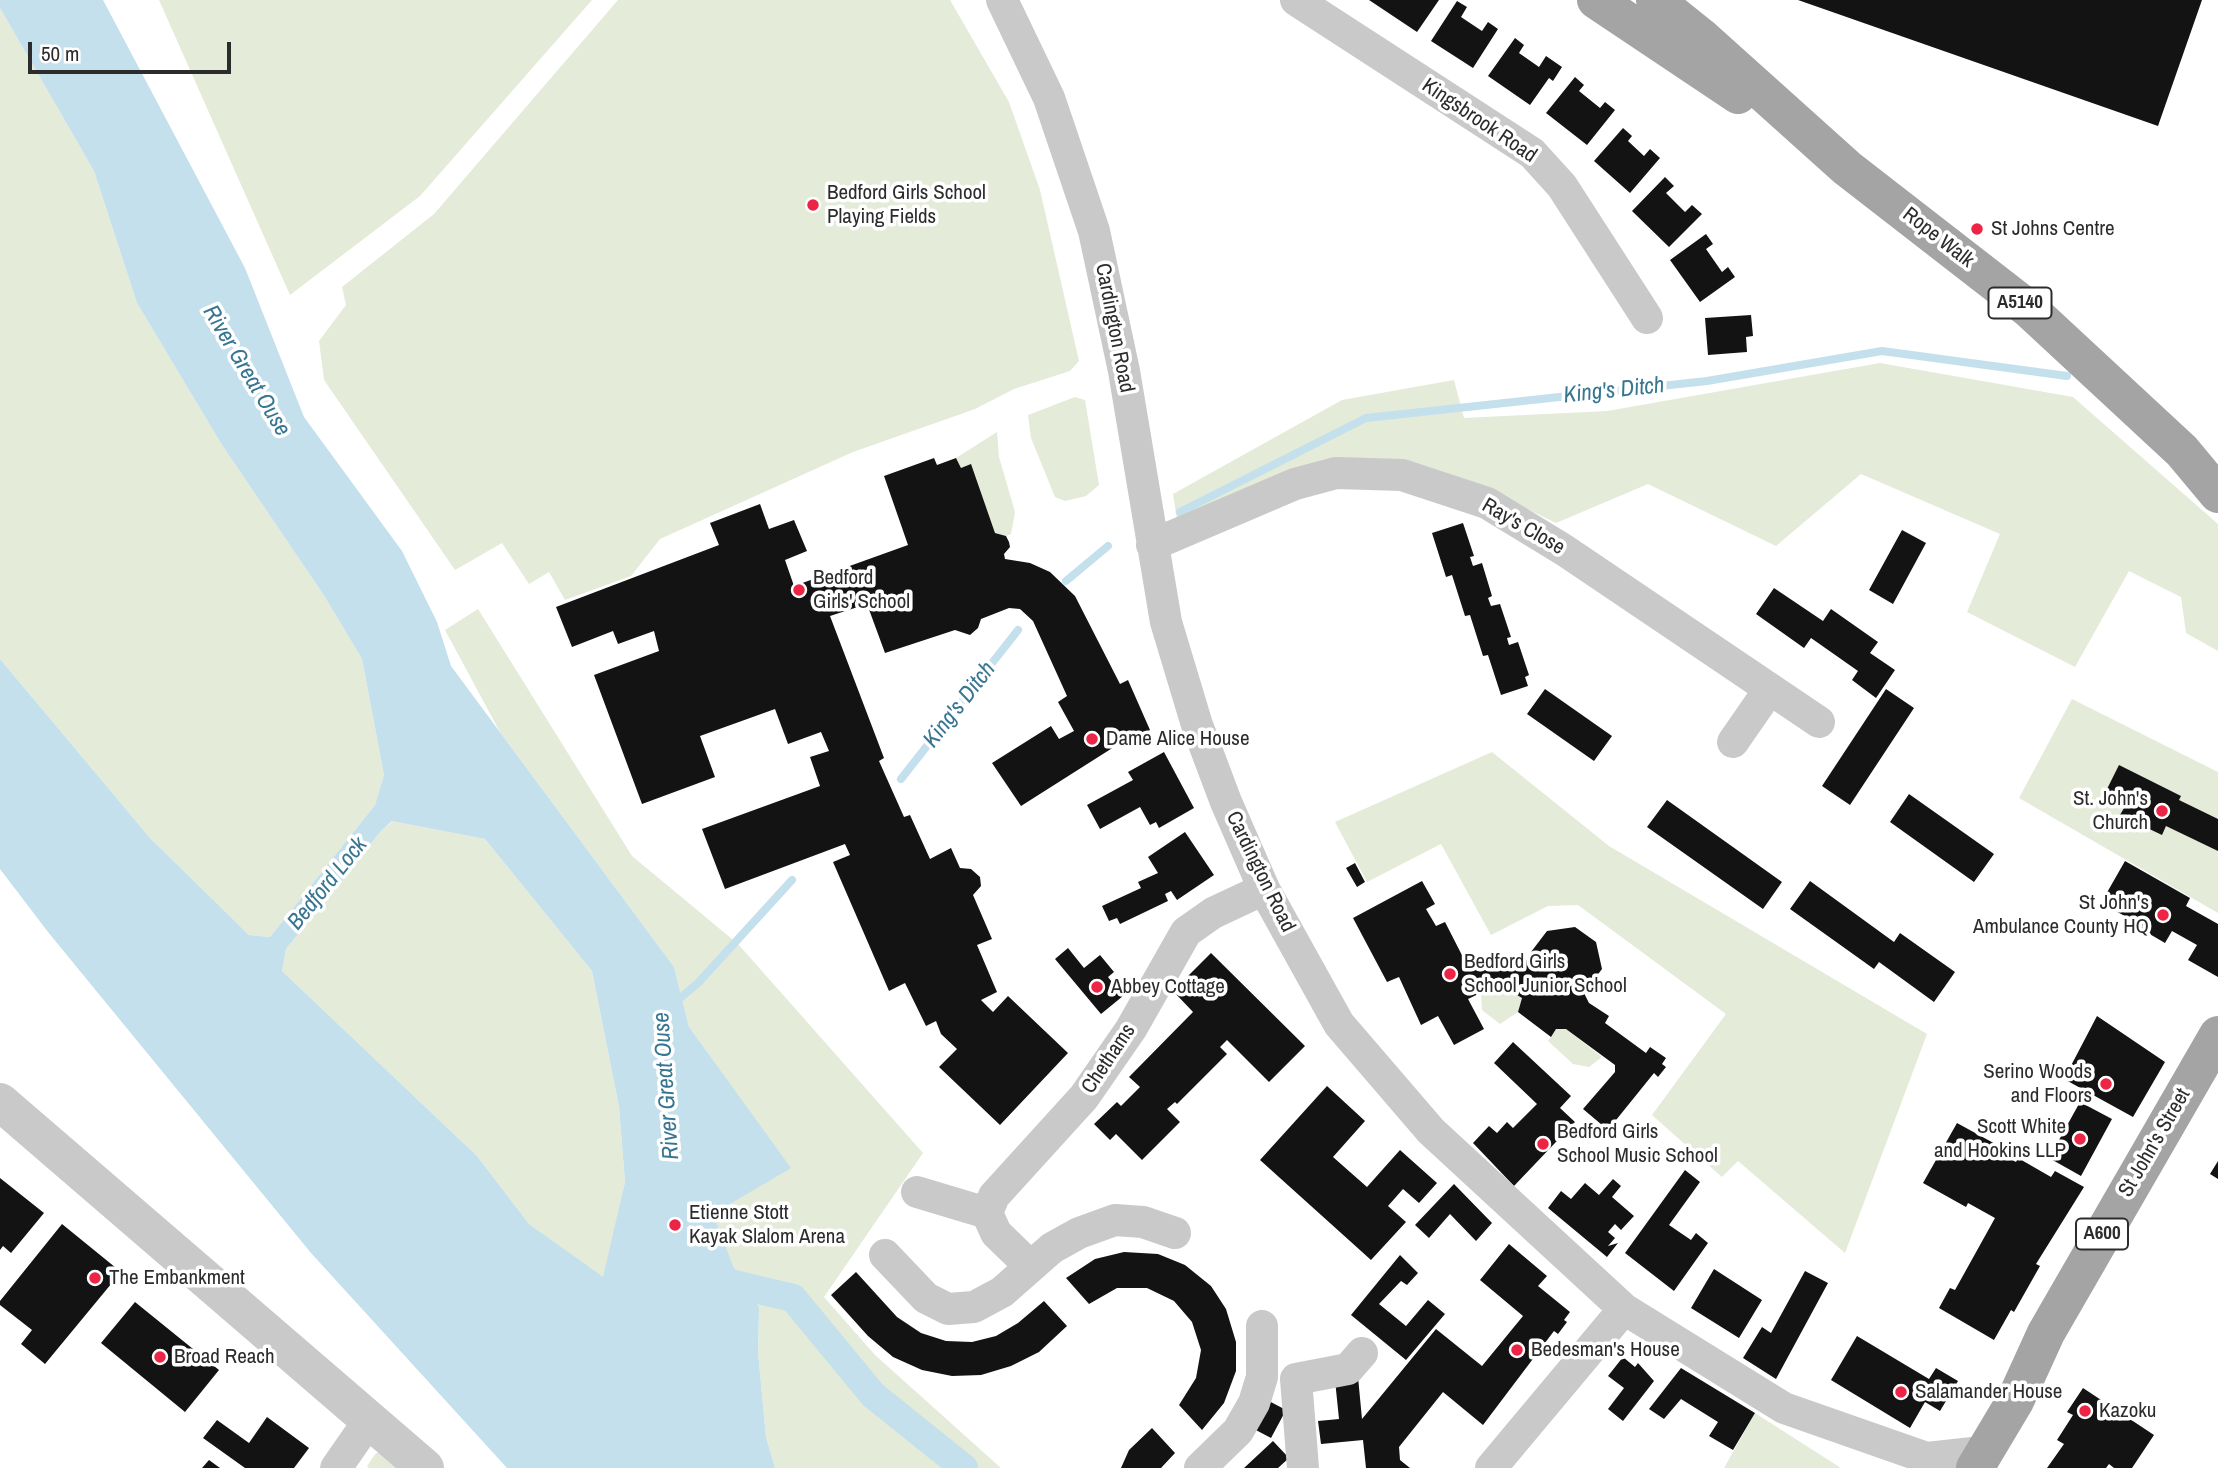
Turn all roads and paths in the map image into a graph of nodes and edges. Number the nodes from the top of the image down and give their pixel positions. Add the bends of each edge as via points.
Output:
1 (1296, 0) edge
2 (1596, 0) edge
3 (1655, 0) edge
4 (1010, 2) edge
5 (1847, 168) junction
6 (1647, 318) dead end
7 (2182, 451) junction
8 (2218, 471) edge
9 (2218, 494) edge
10 (1152, 545) junction
11 (1769, 690) junction
12 (1819, 722) dead end
13 (1733, 742) dead end
14 (1264, 889) junction
15 (2218, 1035) edge
16 (0, 1102) edge
17 (917, 1192) dead end
18 (987, 1213) junction
19 (1175, 1233) dead end
20 (885, 1255) dead end
21 (1030, 1266) junction
22 (1624, 1309) junction
23 (1262, 1326) dead end
24 (1362, 1353) dead end
25 (370, 1419) junction
26 (1986, 1456) edge
27 (1930, 1463) edge
28 (1210, 1465) edge
29 (336, 1468) edge
30 (425, 1468) edge
31 (1303, 1468) edge
32 (1491, 1468) edge

1 - 6 street, Kingsbrook Road via 1532,153 1562,186
2 - 5 main road, Rope Walk / A5140
3 - 5 main road, Rope Walk / A5140
4 - 10 street, Cardington Road via 1049,98 1094,231 1124,371
5 - 7 main road, Rope Walk / A5140 via 2030,310
7 - 8 main road, Rope Walk / A5140
7 - 9 main road, Rope Walk / A5140
10 - 11 street, Ray's Close via 1296,484 1336,473 1402,475 1487,503
10 - 14 street, Cardington Road via 1166,622 1197,725
11 - 12 street, Ray's Close
11 - 13 street
14 - 18 street, Chethams via 1213,913 1186,932 1131,1029 1084,1097 994,1196
14 - 22 street, Cardington Road via 1349,1039 1431,1131
15 - 26 main road, St John's Street / A600 via 2046,1333
16 - 25 street
17 - 18 street
18 - 21 street via 996,1233
19 - 21 street via 1143,1222 1115,1220 1079,1233
20 - 21 street via 926,1298 948,1309 974,1307 1002,1292
22 - 27 street, Cardington Road via 1784,1408
22 - 32 street
23 - 28 street via 1262,1377 1254,1403
24 - 31 street via 1348,1369 1296,1378
25 - 29 street
25 - 30 street
26 - 27 street, Cardington Road

